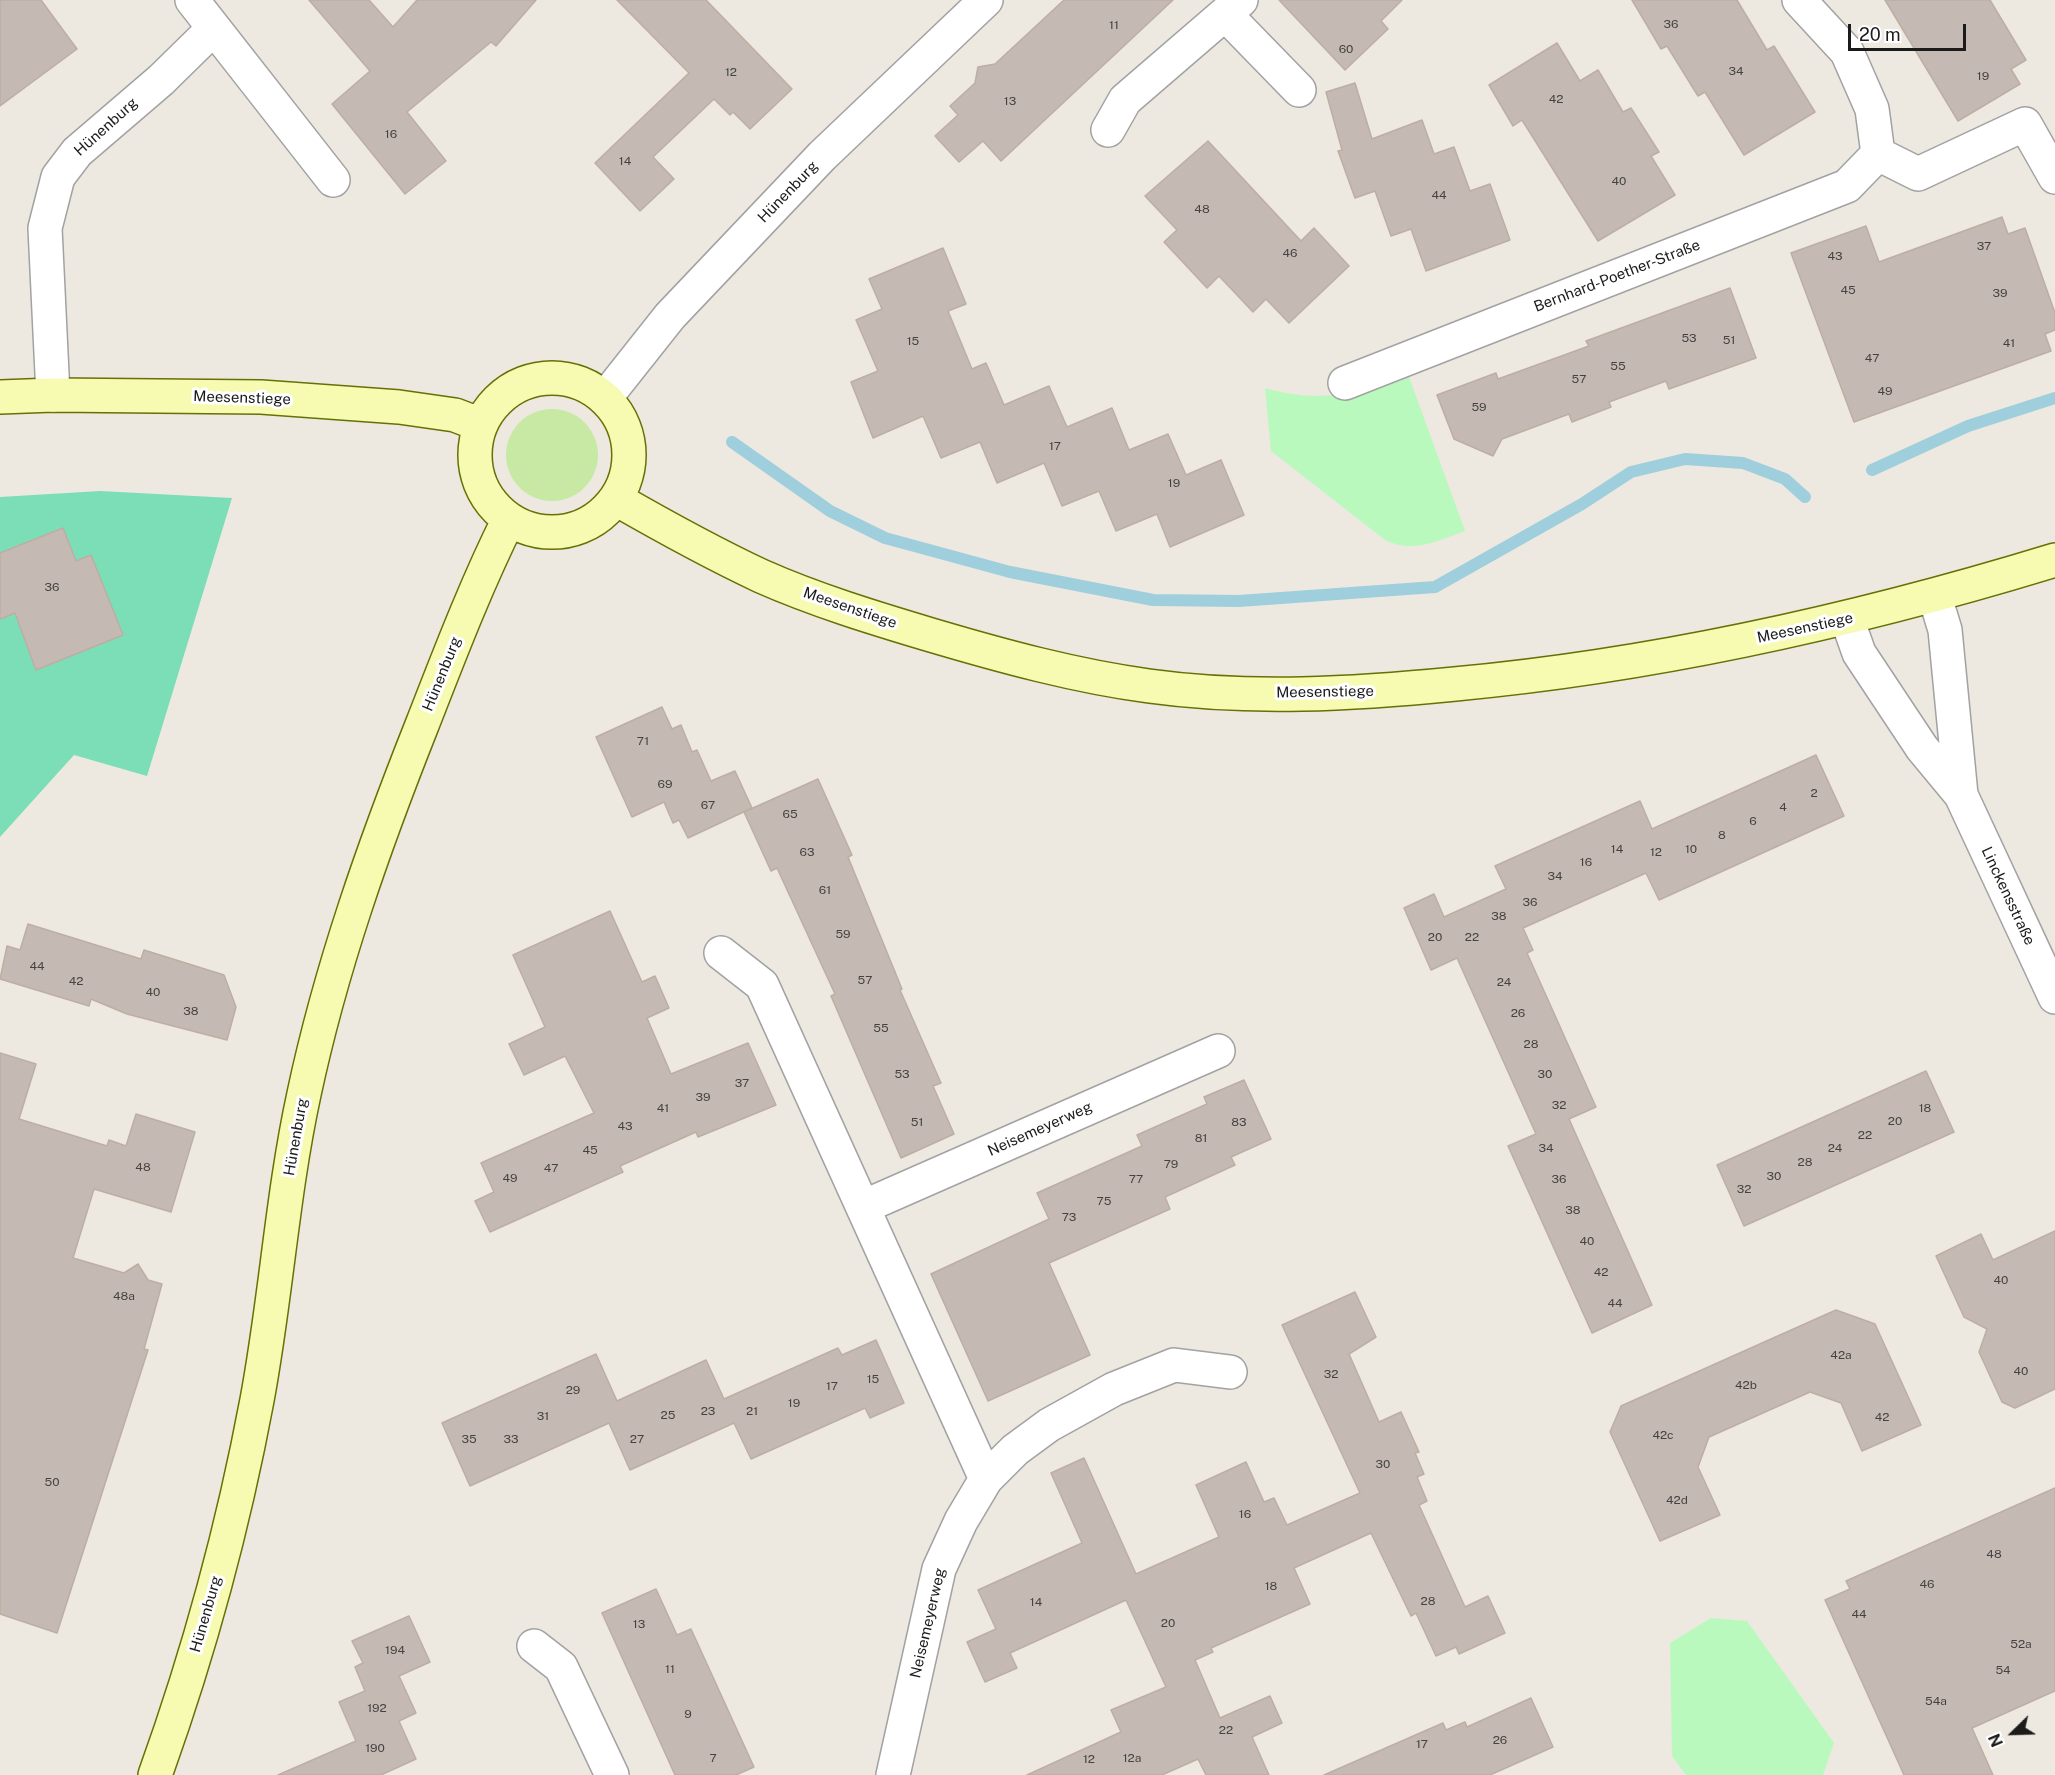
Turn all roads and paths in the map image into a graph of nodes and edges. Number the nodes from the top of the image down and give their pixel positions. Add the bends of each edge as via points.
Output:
1 (192, 0) edge
2 (986, 0) edge
3 (1799, 0) edge
4 (1234, 8) edge
5 (213, 29) junction
6 (1299, 90) dead end
7 (1108, 129) dead end
8 (1878, 153) junction
9 (2055, 177) edge
10 (333, 180) dead end
11 (1345, 383) dead end
12 (53, 394) junction
13 (0, 397) edge
14 (605, 398) junction
15 (481, 425) junction
16 (616, 499) junction
17 (509, 519) junction
18 (2055, 560) edge
19 (1935, 597) junction
20 (1847, 619) junction
21 (1961, 795) junction
22 (722, 953) dead end
23 (2055, 997) edge
24 (1218, 1052) dead end
25 (863, 1206) junction
26 (1230, 1372) dead end
27 (986, 1479) junction
28 (534, 1646) dead end
29 (155, 1775) edge
30 (612, 1775) edge
31 (893, 1775) edge

1 - 5 street
2 - 14 street, Hünenburg via 822,156 670,316
3 - 8 street via 1847,52 1872,109
4 - 6 street
4 - 7 street via 1125,100
5 - 10 street
5 - 12 street, Hünenburg via 76,152 58,177 45,228
8 - 9 street via 1918,174 2025,124
8 - 11 street, Bernhard-Poether-Straße via 1847,186
12 - 13 street, Meesenstiege
12 - 15 street, Meesenstiege via 261,397 399,407 455,415
14 - 15 street via 576,382 535,379 513,388 493,404
14 - 16 street via 621,420 629,447 627,474
15 - 17 street via 475,446 482,487 493,505
16 - 17 street via 599,516 578,528 554,532 531,529
16 - 20 street, Meesenstiege via 763,577 873,618 1015,660 1148,686 1227,693 1380,692 1568,673
17 - 29 street, Hünenburg via 456,638 378,837 322,1016 295,1141 258,1397 234,1514 191,1667
18 - 19 street, Meesenstiege
19 - 20 street, Meesenstiege
19 - 21 street, Linckensstraße via 1945,630
20 - 21 street, Linckensstraße via 1859,653 1922,748
21 - 23 street, Linckensstraße
22 - 25 street via 762,985
24 - 25 street, Neisemeyerweg
25 - 27 street
26 - 27 street, Neisemeyerweg via 1174,1365 1114,1389 1049,1425 1015,1450
27 - 31 street, Neisemeyerweg via 939,1569
28 - 30 street via 561,1667

